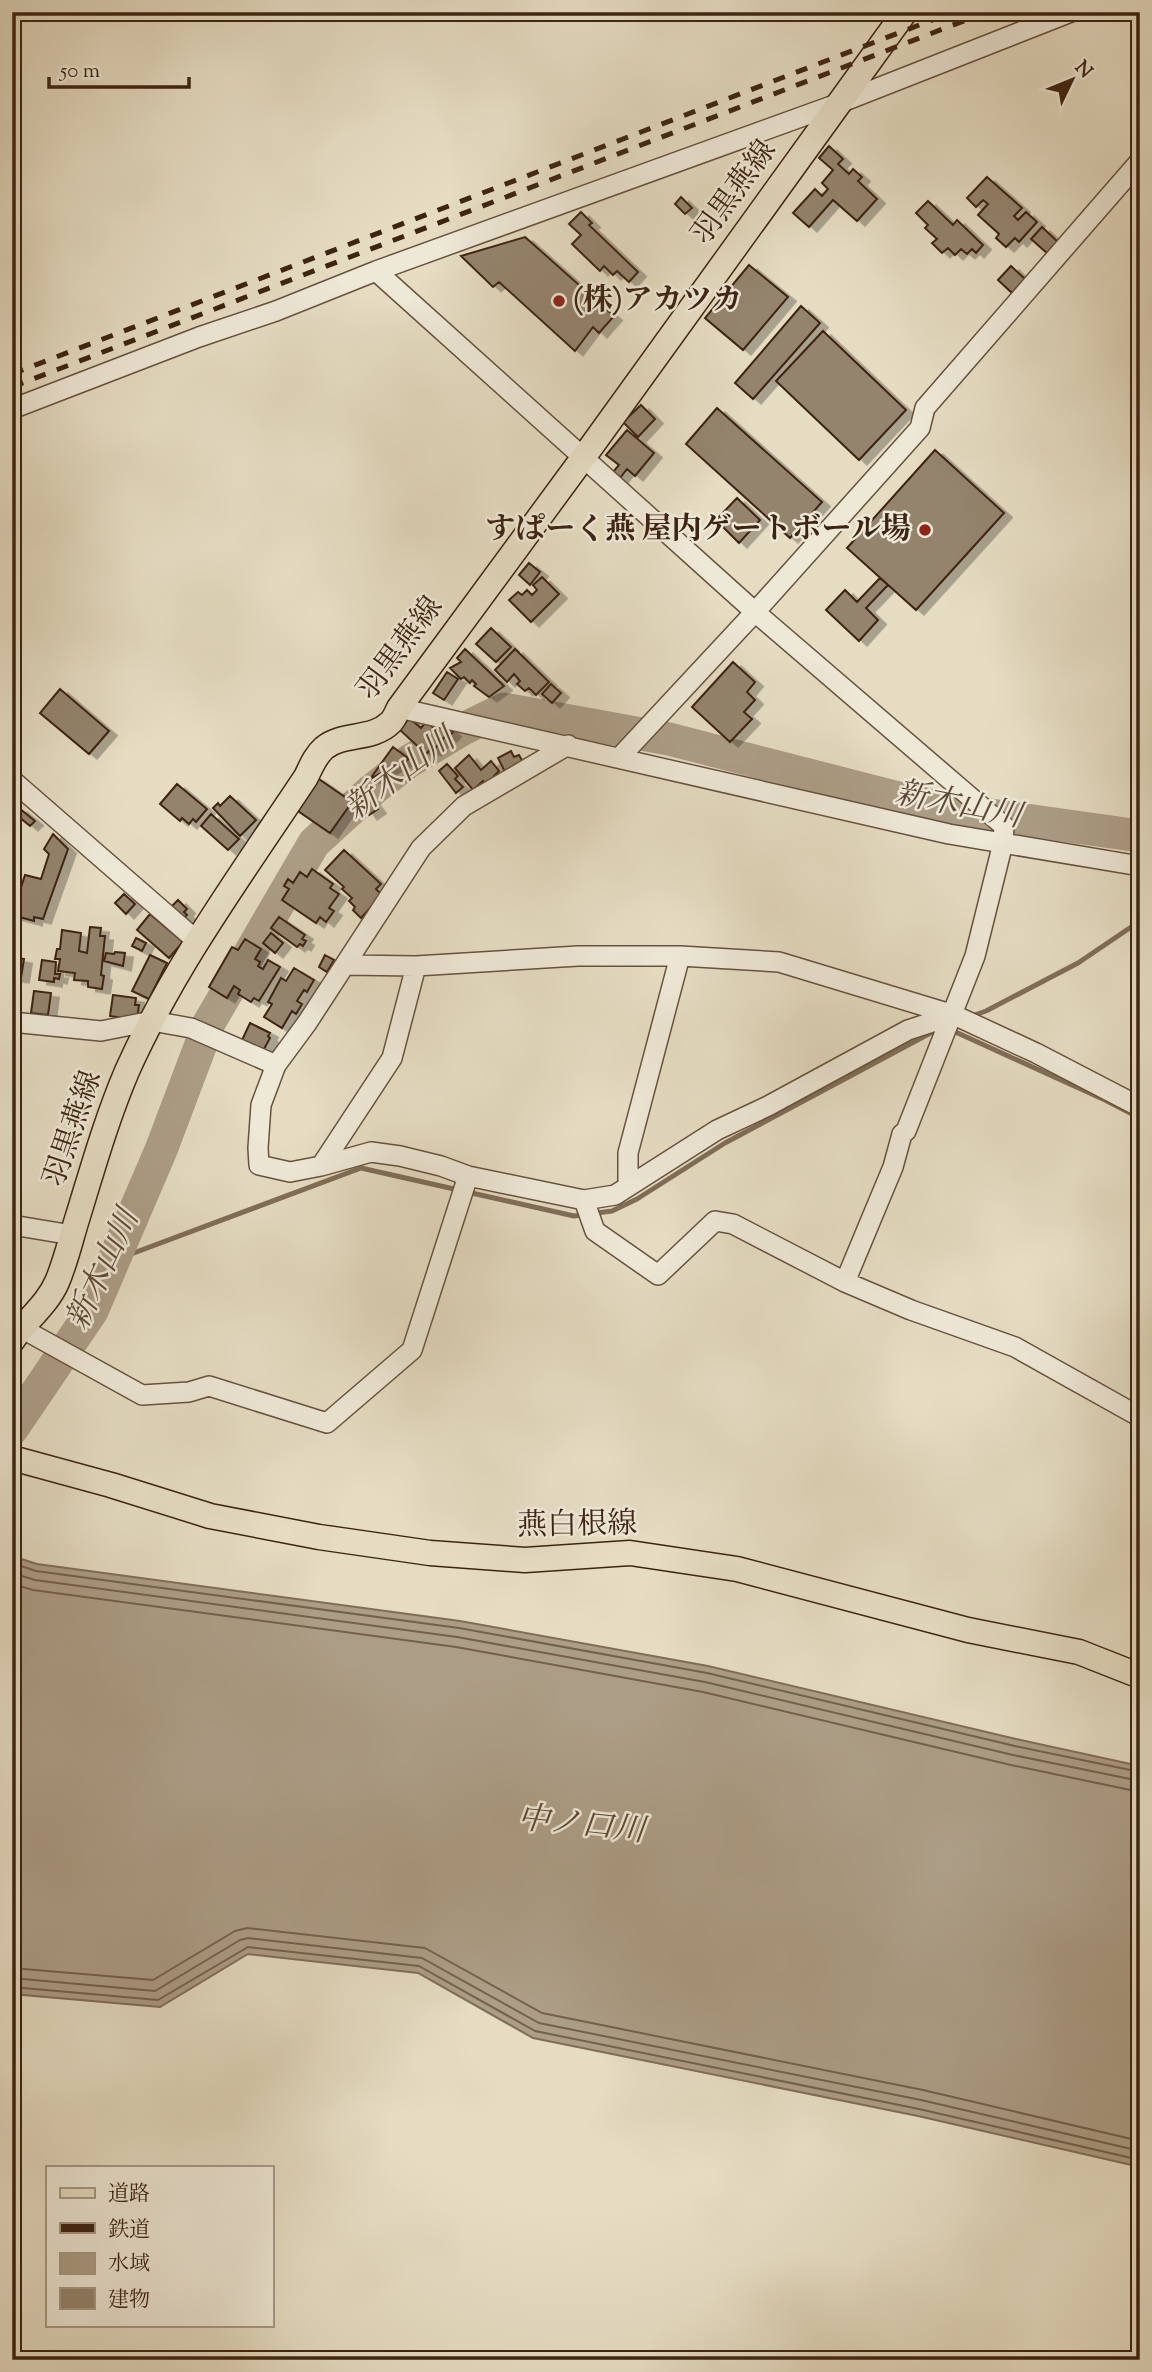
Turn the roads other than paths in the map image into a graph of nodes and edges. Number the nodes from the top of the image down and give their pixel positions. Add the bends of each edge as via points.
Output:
1 (905, 12) edge
2 (1071, 12) edge
3 (837, 104) junction
4 (1140, 161) edge
5 (376, 271) junction
6 (12, 409) edge
7 (583, 458) junction
8 (755, 612) junction
9 (399, 708) junction
10 (568, 745) junction
11 (620, 757) junction
12 (12, 779) edge
13 (1003, 843) junction
14 (1140, 866) edge
15 (197, 941) junction
16 (680, 956) junction
17 (346, 965) junction
18 (416, 966) junction
19 (954, 1015) junction
20 (152, 1021) junction
21 (12, 1022) edge
22 (276, 1065) junction
23 (1140, 1107) edge
24 (321, 1166) junction
25 (468, 1176) junction
26 (628, 1186) junction
27 (584, 1200) junction
28 (12, 1225) edge
29 (72, 1235) junction
30 (845, 1282) junction
31 (17, 1334) edge
32 (1140, 1416) edge
33 (12, 1458) edge
34 (1140, 1676) edge

1 - 3 main road, 羽黒燕線
2 - 3 street
3 - 5 street
3 - 7 main road, 羽黒燕線
4 - 8 street via 925,408 920,428
5 - 6 street
5 - 7 street
7 - 8 street
7 - 9 main road, 羽黒燕線
8 - 11 street
8 - 13 street via 1004,826
9 - 10 street
9 - 15 main road, 羽黒燕線 via 391,722 364,737 342,738 323,749
10 - 11 street
10 - 17 street via 464,806 437,831 421,848
11 - 13 street
12 - 15 street
13 - 14 street
13 - 19 street via 975,956
15 - 20 main road, 羽黒燕線
16 - 18 street via 578,956
16 - 19 street via 779,962
16 - 26 street via 628,1153
17 - 18 street
17 - 22 street
18 - 24 street via 392,1058
19 - 23 street
19 - 26 street via 908,1030 718,1130
19 - 30 street
20 - 21 street via 101,1031
20 - 22 street via 191,1028
20 - 29 main road, 羽黒燕線 via 104,1128
22 - 24 street via 261,1105 259,1165 290,1172
24 - 25 street via 371,1152
25 - 27 street
25 - 31 street via 412,1350 327,1423 209,1386 142,1395
26 - 27 street via 615,1195
27 - 30 street via 594,1231 658,1275 715,1221 733,1224
28 - 29 street
29 - 31 main road, 羽黒燕線 via 57,1283
30 - 32 street via 1015,1347
33 - 34 main road, 燕白根線 via 210,1516 319,1537 430,1553 525,1560 630,1553 737,1569 968,1630 1079,1653

